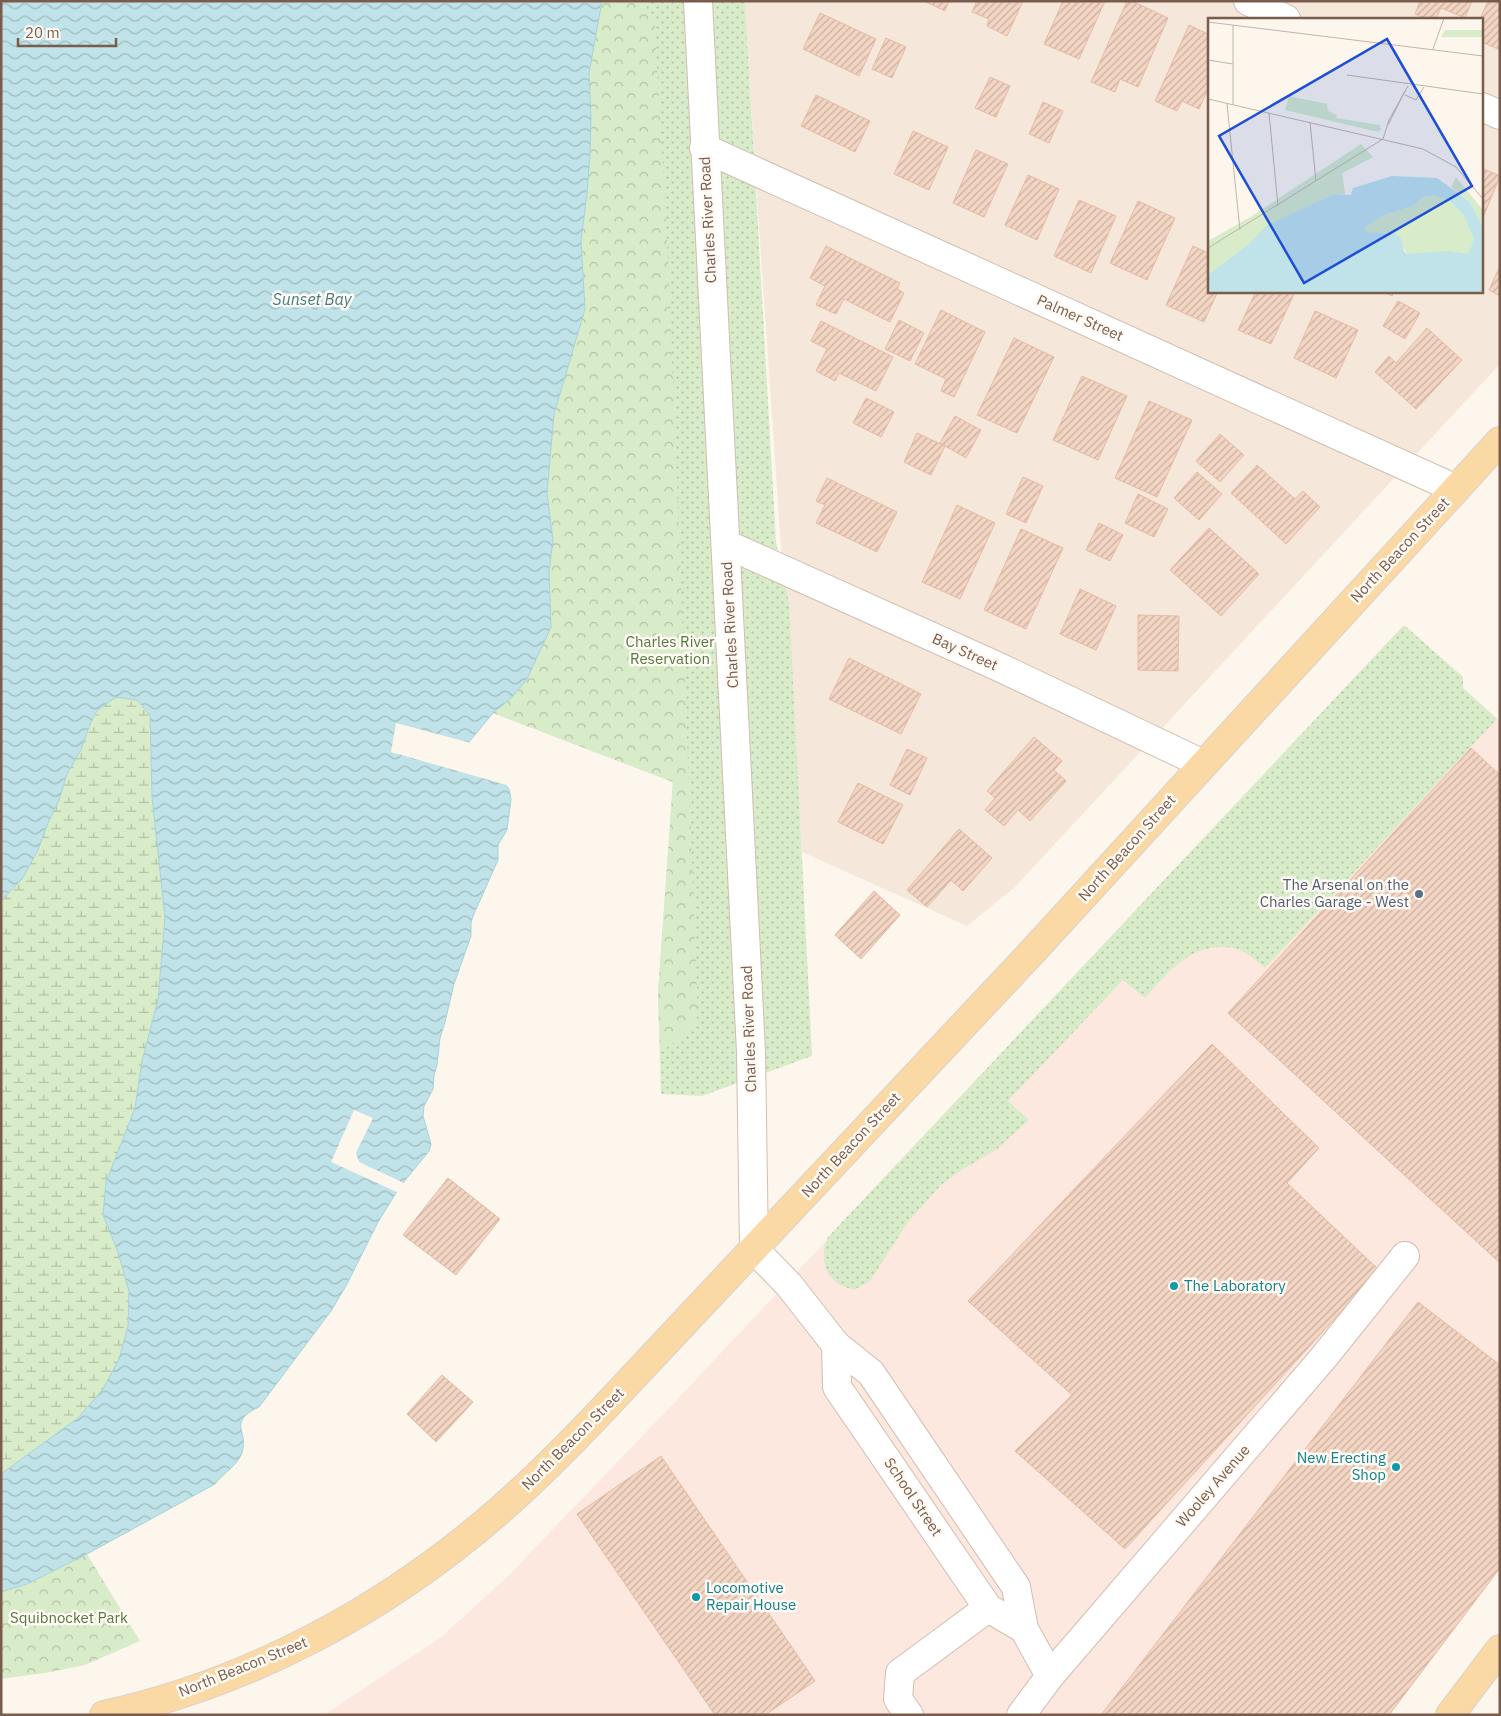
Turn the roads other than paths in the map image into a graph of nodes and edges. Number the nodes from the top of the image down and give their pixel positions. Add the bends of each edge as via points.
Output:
1 (698, 1) edge
2 (1248, 1) edge
3 (1284, 18) edge
4 (1484, 108) edge
5 (1500, 115) edge
6 (704, 148) junction
7 (1500, 441) edge
8 (1456, 489) junction
9 (726, 544) junction
10 (1203, 764) junction
11 (754, 1249) junction
12 (1404, 1256) dead end
13 (836, 1345) junction
14 (988, 1608) junction
15 (1024, 1629) junction
16 (1500, 1649) edge
17 (1050, 1676) junction
18 (104, 1715) edge
19 (910, 1715) edge
20 (1021, 1715) edge
21 (1450, 1715) edge

1 - 6 street, Charles River Road
2 - 3 street
4 - 5 street
6 - 8 street, Palmer Street
6 - 9 street, Charles River Road
7 - 8 main road, North Beacon Street
8 - 10 main road, North Beacon Street
9 - 10 street, Bay Street via 990,663
9 - 11 street, Charles River Road via 751,1052
10 - 11 main road, North Beacon Street
11 - 13 street via 789,1285
11 - 18 main road, North Beacon Street via 567,1447 500,1510 421,1572 344,1622 287,1652 167,1698
12 - 17 street, Wooley Avenue via 1324,1357
13 - 14 street, School Street via 837,1387
13 - 15 street via 871,1373 1016,1588
14 - 15 street, School Street
14 - 19 street via 900,1673 898,1699
15 - 17 street
16 - 21 main road
17 - 20 street, Wooley Avenue

